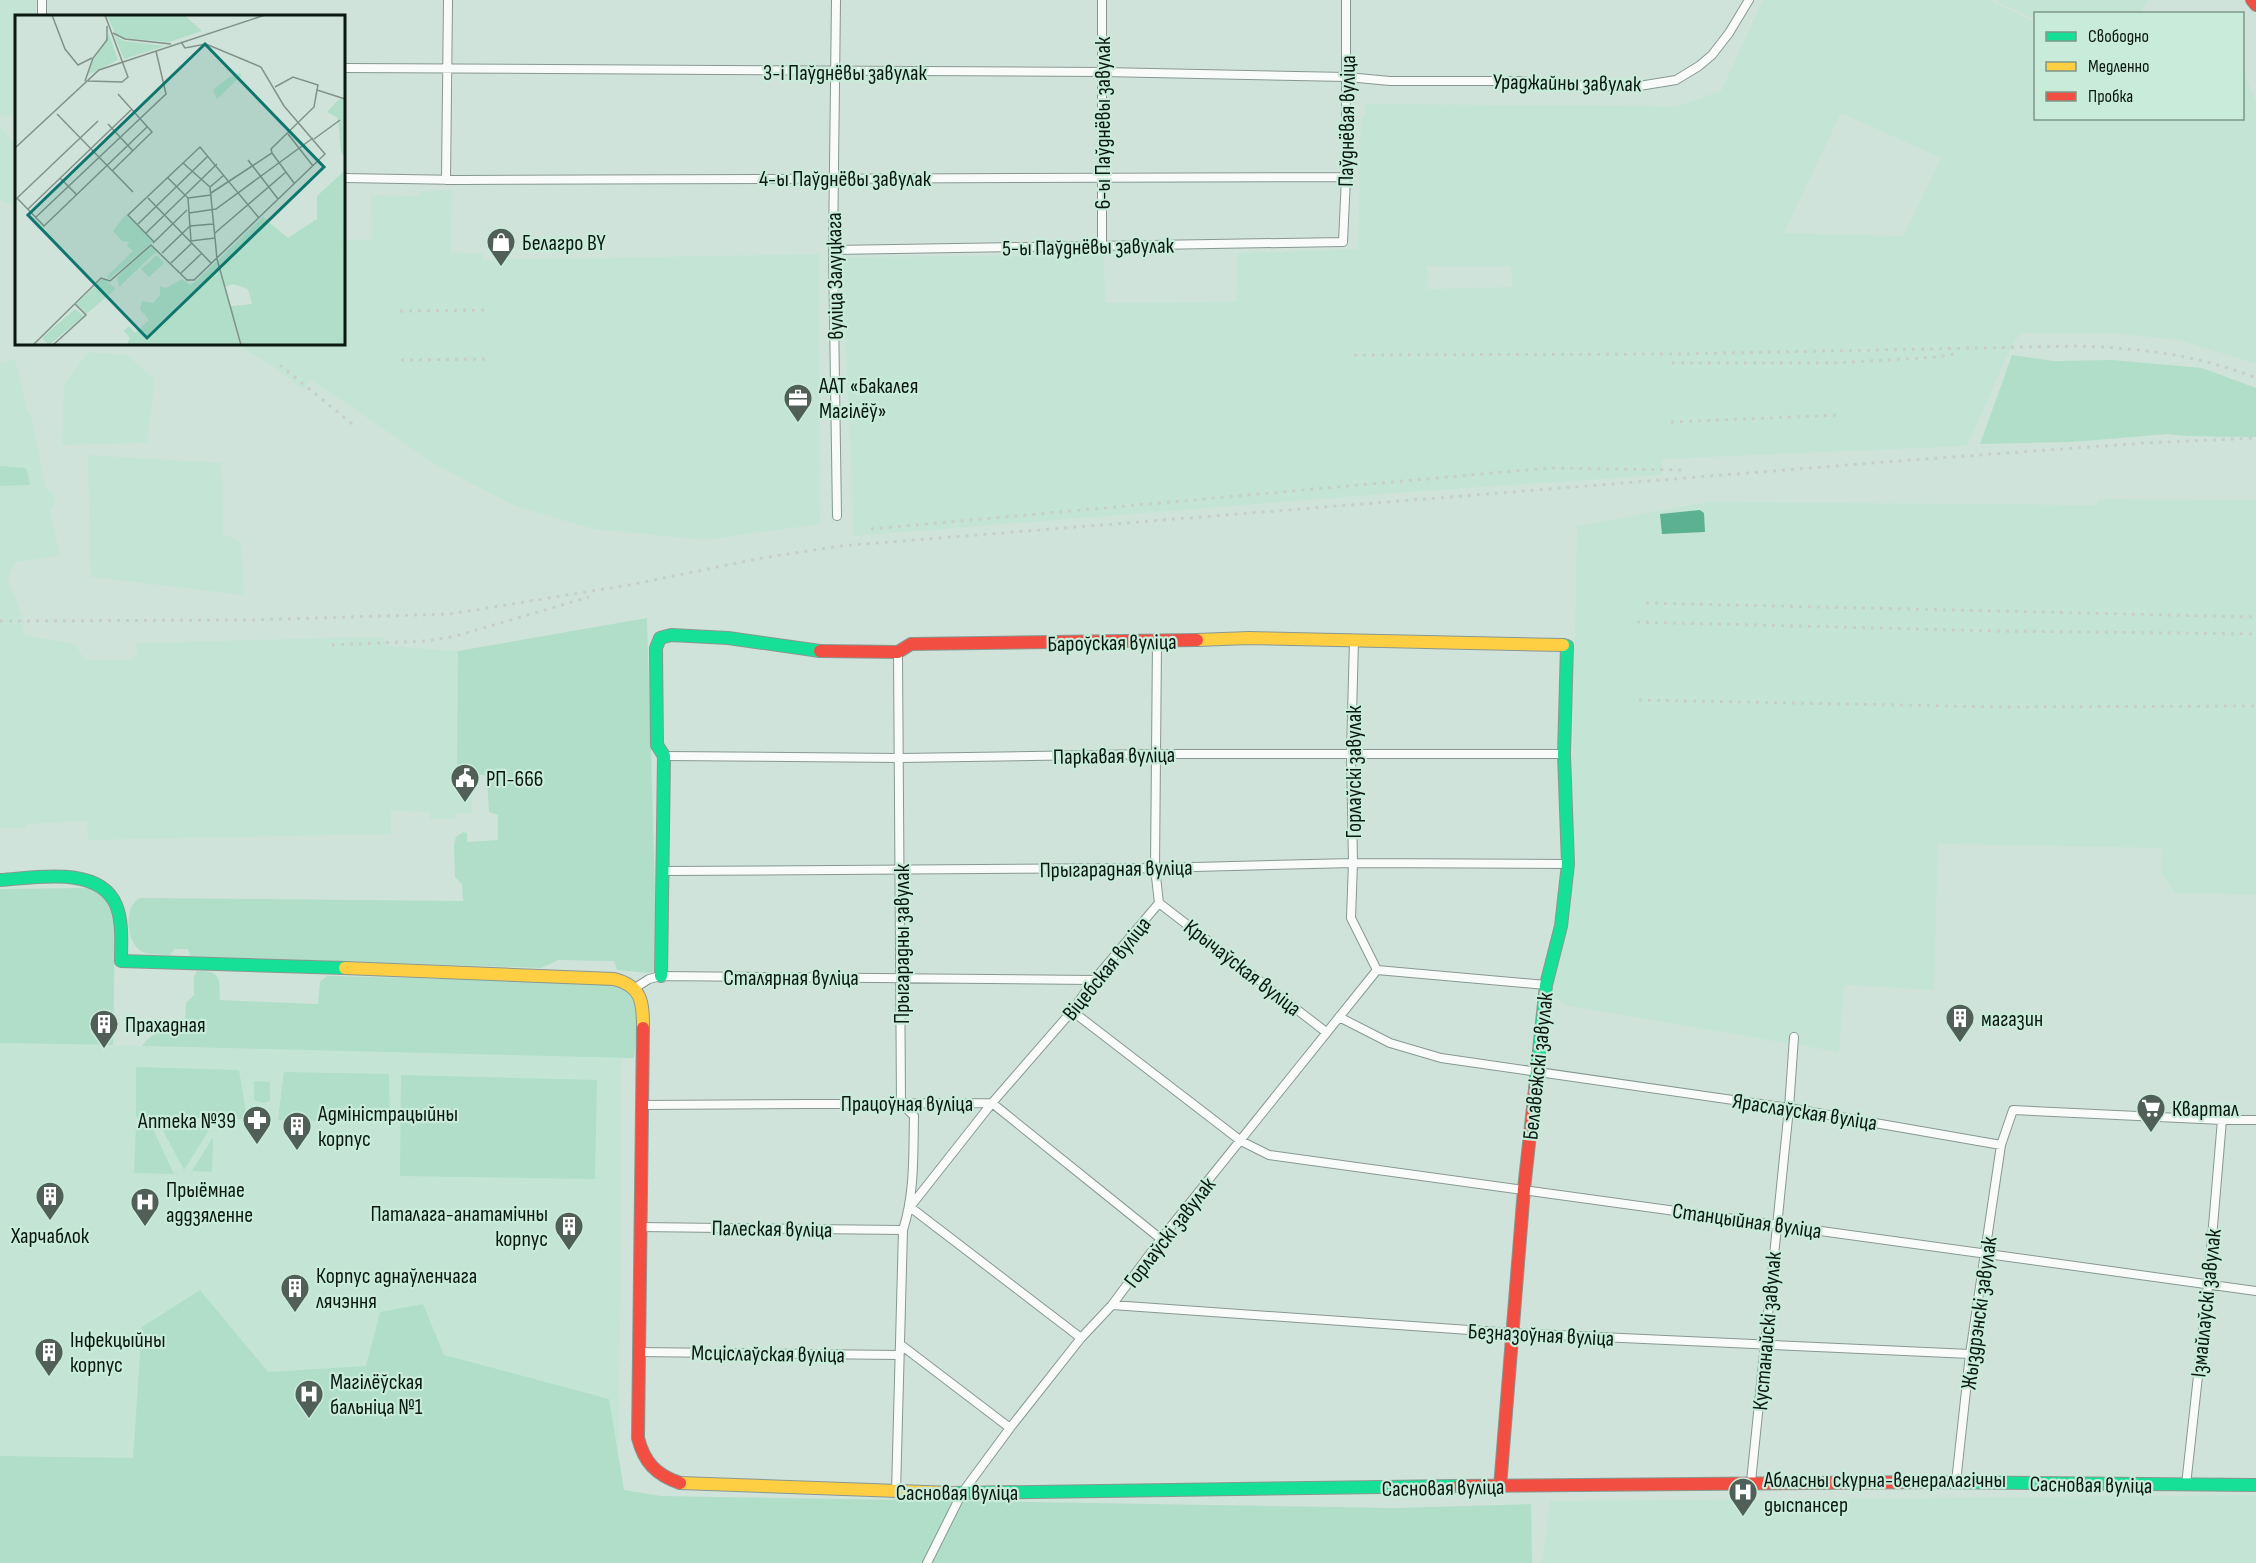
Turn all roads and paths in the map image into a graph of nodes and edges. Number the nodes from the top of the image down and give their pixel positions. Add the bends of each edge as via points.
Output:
1 (448, 0) edge
2 (836, 0) edge
3 (1102, 0) edge
4 (1346, 0) edge
5 (1749, 0) edge
6 (2252, 0) edge
7 (2256, 5) edge
8 (345, 68) edge
9 (448, 68) junction
10 (834, 72) junction
11 (1103, 72) junction
12 (1347, 77) junction
13 (1346, 177) junction
14 (345, 178) edge
15 (833, 178) junction
16 (1103, 178) junction
17 (446, 180) junction
18 (1343, 242) joint
19 (1102, 247) junction
20 (833, 250) junction
21 (837, 516) dead end
22 (1354, 640) junction
23 (1157, 642) junction
24 (1567, 646) joint
25 (898, 652) junction
26 (1350, 753) junction
27 (1155, 754) junction
28 (1564, 754) junction
29 (664, 756) junction
30 (900, 758) junction
31 (1353, 862) junction
32 (1568, 864) junction
33 (1155, 868) junction
34 (901, 870) junction
35 (664, 871) junction
36 (0, 880) edge
37 (1159, 903) junction
38 (1377, 970) junction
39 (661, 976) junction
40 (901, 977) junction
41 (1094, 980) junction
42 (1546, 985) junction
43 (635, 988) junction
44 (1072, 1011) junction
45 (1340, 1017) junction
46 (1326, 1032) junction
47 (1794, 1037) dead end
48 (1537, 1070) junction
49 (901, 1103) junction
50 (992, 1103) junction
51 (642, 1104) junction
52 (1789, 1108) junction
53 (2222, 1120) junction
54 (2256, 1120) edge
55 (1241, 1141) junction
56 (2001, 1145) junction
57 (1524, 1189) junction
58 (910, 1207) junction
59 (1776, 1225) junction
60 (641, 1227) junction
61 (903, 1230) junction
62 (1161, 1239) junction
63 (1986, 1253) junction
64 (2208, 1285) junction
65 (2256, 1291) edge
66 (1112, 1305) junction
67 (1512, 1333) junction
68 (1081, 1338) junction
69 (1766, 1344) junction
70 (901, 1345) junction
71 (638, 1352) junction
72 (1970, 1354) junction
73 (899, 1355) junction
74 (1010, 1428) junction
75 (1751, 1482) junction
76 (1956, 1482) junction
77 (2186, 1485) junction
78 (2256, 1485) edge
79 (1500, 1486) junction
80 (896, 1492) junction
81 (962, 1493) junction
82 (927, 1563) edge

1 - 9 street
2 - 10 street, вуліца Залуцкага
3 - 11 street, 6-ы Паўднёвы завулак
4 - 12 street, Паўднёвая вуліца
5 - 12 street, Ураджайны завулак via 1712,55 1677,80 1620,87
6 - 7 main road
8 - 9 street, 3-і Паўднёвы завулак
9 - 10 street, 3-і Паўднёвы завулак
9 - 17 street
10 - 11 street, 3-і Паўднёвы завулак
10 - 15 street, вуліца Залуцкага
11 - 12 street, 3-і Паўднёвы завулак
11 - 16 street, 6-ы Паўднёвы завулак
12 - 13 street, Паўднёвая вуліца
13 - 16 street, 4-ы Паўднёвы завулак
13 - 18 street, Паўднёвая вуліца
14 - 17 street, 4-ы Паўднёвы завулак
15 - 16 street, 4-ы Паўднёвы завулак
15 - 17 street, 4-ы Паўднёвы завулак
15 - 20 street, вуліца Залуцкага
16 - 19 street, 6-ы Паўднёвы завулак
18 - 19 street, 5-ы Паўднёвы завулак
19 - 20 street, 5-ы Паўднёвы завулак
20 - 21 street, вуліца Залуцкага
22 - 23 main road, Бароўская вуліца via 1249,638
22 - 24 main road, Бароўская вуліца
22 - 26 street, Горлаўскі завулак
23 - 25 main road, Бароўская вуліца via 911,644
23 - 27 street, Віцебская вуліца
24 - 28 main road, Белавежскі завулак
25 - 29 main road, Бароўская вуліца via 830,652 728,638 660,638 656,648 657,745
25 - 30 street, Прыгарадны завулак
26 - 27 street, Паркавая вуліца
26 - 28 street, Паркавая вуліца
26 - 31 street, Горлаўскі завулак
27 - 30 street, Паркавая вуліца
27 - 33 street, Віцебская вуліца
28 - 32 main road, Белавежскі завулак
29 - 30 street, Паркавая вуліца
29 - 35 main road
30 - 34 street, Прыгарадны завулак
31 - 32 street, Прыгарадная вуліца
31 - 33 street, Прыгарадная вуліца
31 - 38 street, Горлаўскі завулак via 1351,918
32 - 42 main road, Белавежскі завулак via 1561,926
33 - 34 street, Прыгарадная вуліца
33 - 37 street, Віцебская вуліца
34 - 35 street, Прыгарадная вуліца
34 - 40 street, Прыгарадны завулак
35 - 39 main road
36 - 43 main road via 78,877 106,889 117,905 123,937 121,961 606,977
37 - 41 street, Віцебская вуліца
37 - 46 street, Крычаўская вуліца
38 - 42 street
38 - 45 street, Горлаўскі завулак
39 - 40 street, Сталярная вуліца
39 - 43 street, Сталярная вуліца
40 - 41 street, Сталярная вуліца
40 - 49 street, Прыгарадны завулак
41 - 44 street, Віцебская вуліца
42 - 48 main road, Белавежскі завулак
43 - 51 main road via 643,1008
44 - 50 street, Віцебская вуліца
44 - 55 street
45 - 46 street, Горлаўскі завулак
45 - 48 street, Яраслаўская вуліца via 1390,1043 1441,1058
46 - 55 street, Горлаўскі завулак
47 - 52 street, Кустанайскі завулак
48 - 52 street, Яраслаўская вуліца
48 - 57 main road, Белавежскі завулак
49 - 50 street, Працоўная вуліца
49 - 51 street, Працоўная вуліца
49 - 58 street, Прыгарадны завулак via 914,1116
50 - 58 street, Віцебская вуліца
50 - 62 street, Працоўная вуліца
51 - 60 main road
52 - 56 street, Яраслаўская вуліца
52 - 59 street, Кустанайскі завулак
53 - 54 street
53 - 56 street via 2013,1110
53 - 64 street, Ізмайлаўскі завулак
55 - 57 street, Станцыйная вуліца via 1269,1155
55 - 62 street, Горлаўскі завулак
56 - 63 street, Жыздрэнскі завулак
57 - 59 street, Станцыйная вуліца
57 - 67 main road, Белавежскі завулак
58 - 61 street, Прыгарадны завулак
58 - 68 street
59 - 63 street, Станцыйная вуліца
59 - 69 street, Кустанайскі завулак
60 - 61 street, Палеская вуліца
60 - 71 main road
61 - 70 street
62 - 66 street, Горлаўскі завулак
63 - 64 street, Станцыйная вуліца
63 - 72 street, Жыздрэнскі завулак
64 - 65 street, Станцыйная вуліца
64 - 77 street, Ізмайлаўскі завулак
66 - 67 street, Безназоўная вуліца
66 - 68 street, Горлаўскі завулак
67 - 69 street, Безназоўная вуліца
67 - 79 main road, Белавежскі завулак
68 - 74 street, Горлаўскі завулак
69 - 72 street, Безназоўная вуліца
69 - 75 street, Кустанайскі завулак
70 - 73 street
70 - 74 street
71 - 73 street, Мсціслаўская вуліца
71 - 80 main road, Сасновая вуліца via 638,1438 647,1465 662,1478 678,1483
72 - 76 street, Жыздрэнскі завулак
73 - 80 street
74 - 81 street, Горлаўскі завулак
75 - 76 main road, Сасновая вуліца
75 - 79 main road, Сасновая вуліца
76 - 77 main road, Сасновая вуліца
77 - 78 main road, Сасновая вуліца
79 - 81 main road, Сасновая вуліца
80 - 81 main road, Сасновая вуліца
81 - 82 street, Горлаўскі завулак

